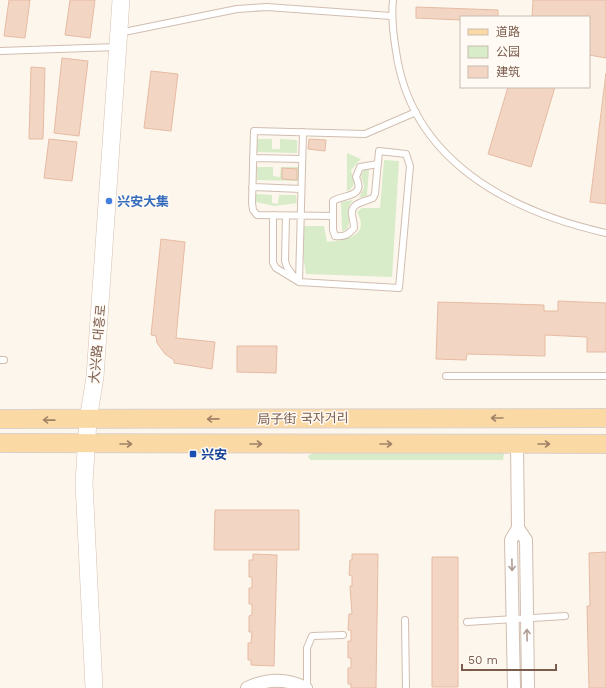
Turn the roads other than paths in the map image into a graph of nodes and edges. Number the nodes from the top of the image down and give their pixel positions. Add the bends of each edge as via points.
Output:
1 (121, 0) edge
2 (393, 0) edge
3 (391, 16) junction
4 (118, 40) junction
5 (0, 51) edge
6 (416, 112) junction
7 (303, 132) junction
8 (253, 158) junction
9 (302, 159) junction
10 (378, 164) junction
11 (252, 187) junction
12 (301, 189) junction
13 (273, 215) junction
14 (286, 216) junction
15 (300, 216) junction
16 (333, 216) junction
17 (606, 233) edge
18 (299, 282) junction
19 (446, 376) dead end
20 (606, 376) edge
21 (606, 418) edge
22 (0, 419) edge
23 (88, 420) junction
24 (0, 443) edge
25 (87, 444) junction
26 (517, 444) junction
27 (606, 444) edge
28 (518, 528) junction
29 (565, 616) dead end
30 (527, 618) junction
31 (512, 619) junction
32 (405, 620) dead end
33 (467, 622) dead end
34 (343, 635) dead end
35 (94, 688) edge
36 (247, 688) edge
37 (306, 688) edge
38 (406, 688) edge
39 (514, 688) edge
40 (528, 688) edge

1 - 4 street, 大兴路 대흥로
2 - 3 lane
3 - 4 lane via 267,6 237,9
3 - 6 lane via 402,80
4 - 5 lane
4 - 23 street, 大兴路 대흥로 via 95,377
6 - 7 lane via 365,134
6 - 17 lane via 434,140 455,163 495,193 551,218
7 - 8 lane via 254,131
7 - 9 lane
8 - 9 lane
8 - 11 lane
9 - 12 lane
10 - 16 lane via 360,167 356,177 359,188 350,196 333,201
10 - 16 lane via 375,194 353,208 354,228 349,234 335,236
10 - 18 lane via 379,151 406,154 410,166 399,288
11 - 12 lane
11 - 13 lane via 253,210 257,215
12 - 15 lane
13 - 14 lane
13 - 18 lane via 273,263 276,268
14 - 15 lane
14 - 18 lane via 286,267
15 - 16 lane
15 - 18 lane
19 - 20 lane
21 -> 23 main road, 局子街 국자거리
23 -> 22 main road, 局子街 국자거리
23 - 25 street, 大兴路 대흥로
24 - 25 main road, 局子街 국자거리
25 -> 26 main road, 局子街 국자거리
25 - 35 street, 大兴路 대흥로 via 84,483
26 -> 27 main road, 局子街 국자거리
26 - 28 street
28 - 30 street via 526,540
28 -> 31 street via 511,540
29 - 30 lane
30 - 31 lane
40 -> 30 street
31 - 33 lane
31 - 39 street
32 - 38 lane
34 - 37 lane via 312,636 307,648
36 - 37 street via 264,681 279,681

